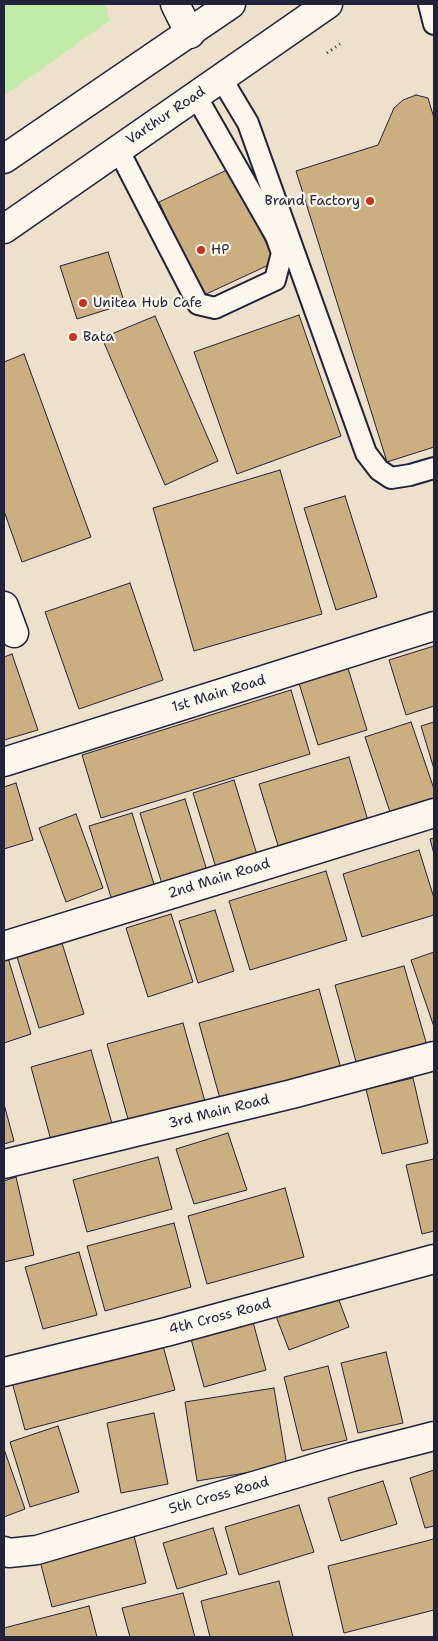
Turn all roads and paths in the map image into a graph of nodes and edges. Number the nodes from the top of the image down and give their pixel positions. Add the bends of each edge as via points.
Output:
1 (175, 4) edge
2 (231, 4) edge
3 (328, 4) edge
4 (429, 4) edge
5 (434, 24) edge
6 (190, 34) junction
7 (340, 44) dead end
8 (327, 53) dead end
9 (221, 78) junction
10 (196, 96) junction
11 (118, 149) junction
12 (4, 159) edge
13 (4, 229) edge
14 (434, 468) edge
15 (4, 606) edge
16 (434, 626) edge
17 (14, 633) dead end
18 (4, 762) edge
19 (434, 813) edge
20 (4, 946) edge
21 (434, 1056) edge
22 (4, 1164) edge
23 (434, 1259) edge
24 (4, 1372) edge
25 (434, 1436) edge
26 (4, 1551) edge

1 - 6 street
2 - 6 street
3 - 9 street, Varthur Road
4 - 5 lane
6 - 12 street
7 - 8 path
9 - 10 street, Varthur Road
9 - 14 lane via 248,123 366,453 378,470 391,478
10 - 11 street, Varthur Road
10 - 11 lane via 276,236 282,253 275,280 215,308 198,304
11 - 13 street, Varthur Road
15 - 17 street
16 - 18 street, 1st Main Road
19 - 20 street, 2nd Main Road
21 - 22 street, 3rd Main Road
23 - 24 street, 4th Cross Road
25 - 26 street, 5th Cross Road via 37,1550

